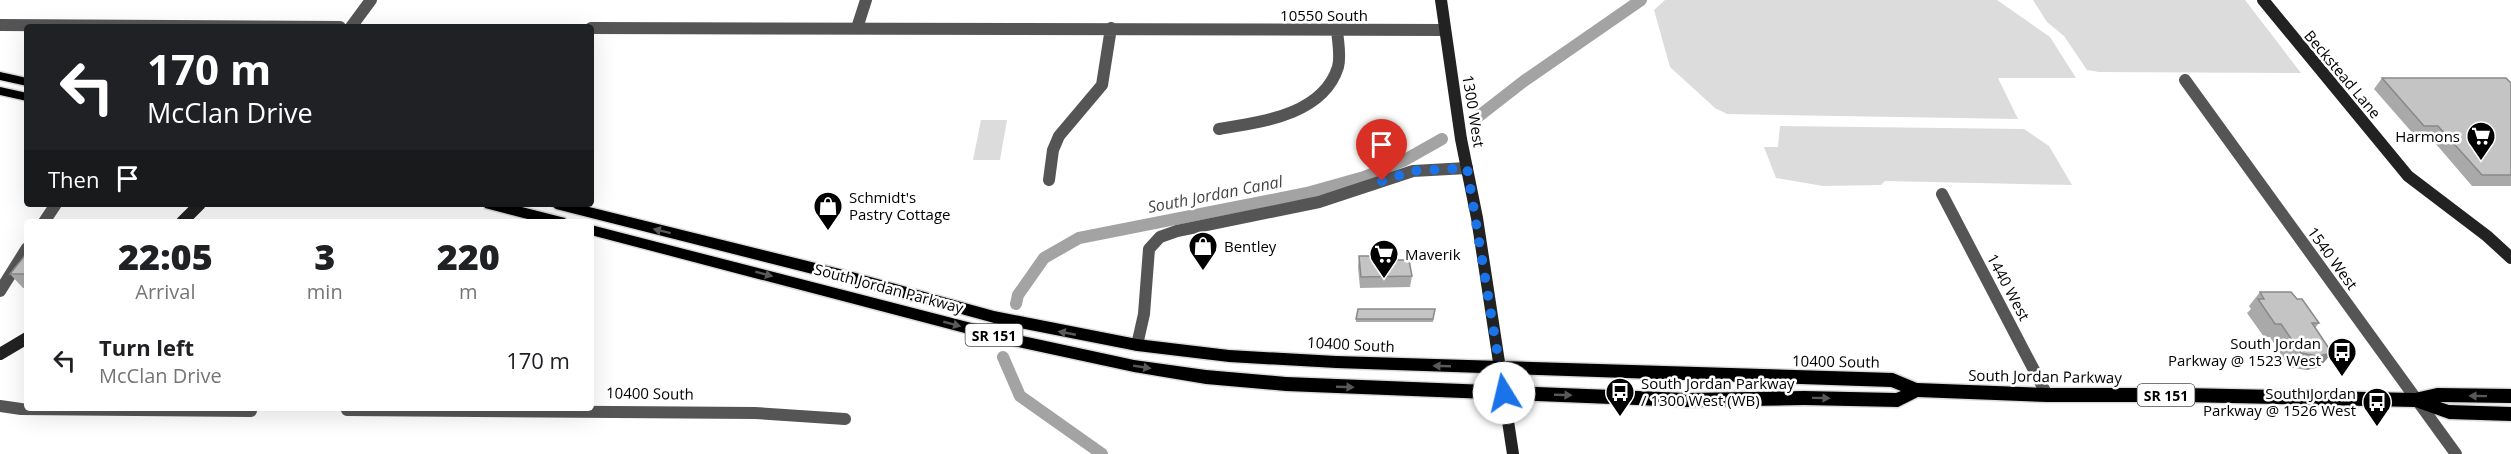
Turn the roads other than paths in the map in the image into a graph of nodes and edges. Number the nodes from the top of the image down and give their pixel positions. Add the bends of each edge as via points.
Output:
1 (371, 0) edge
2 (866, 0) edge
3 (1441, 0) edge
4 (2263, 0) edge
5 (353, 24) edge
6 (0, 25) edge
7 (24, 25) edge
8 (594, 28) edge
9 (857, 28) junction
10 (1111, 28) junction
11 (1337, 30) junction
12 (1445, 30) junction
13 (0, 76) edge
14 (2185, 80) dead end
15 (24, 81) edge
16 (0, 91) edge
17 (24, 96) edge
18 (1219, 129) dead end
19 (1467, 168) junction
20 (1049, 180) dead end
21 (1942, 194) dead end
22 (197, 207) edge
23 (502, 207) edge
24 (568, 207) edge
25 (185, 219) edge
26 (548, 219) edge
27 (594, 231) edge
28 (24, 253) edge
29 (2511, 258) edge
30 (0, 291) edge
31 (24, 340) edge
32 (1137, 345) junction
33 (0, 354) edge
34 (1229, 356) joint
35 (1501, 368) junction
36 (1916, 390) junction
37 (1504, 393) junction
38 (2047, 395) junction
39 (2511, 396) edge
40 (2415, 400) junction
41 (0, 406) edge
42 (24, 409) edge
43 (594, 410) edge
44 (2511, 414) edge
45 (845, 419) dead end
46 (1513, 454) edge
47 (2456, 454) edge

1 - 5 street
2 - 9 street
3 - 12 street, 1300 West
4 - 29 street, Beckstead Lane via 2408,176 2487,235
6 - 7 street
8 - 9 street, 10550 South
9 - 10 street, 10550 South
10 - 11 street, 10550 South
10 - 20 street via 1102,85 1059,136
11 - 12 street, 10550 South
11 - 18 street via 1338,67 1319,97 1280,116
12 - 19 street, 1300 West
13 - 15 main road
14 - 40 street, 1540 West
16 - 17 main road
19 - 32 street via 1413,171 1319,202 1160,237 1149,249 1144,314
19 - 35 street, 1300 West
21 - 38 street, 1440 West
22 - 25 street
23 - 26 main road
32 -> 24 main road, South Jordan Parkway / SR 151 via 1003,319
27 -> 37 main road, South Jordan Parkway / SR 151 via 1077,354 1206,377
28 - 30 street
31 - 33 street
32 - 34 main road, South Jordan Parkway / SR 151
35 -> 34 main road, 10400 South / SR 151
35 - 36 main road, 10400 South / SR 151 via 1893,380
35 - 37 street, 1300 West
37 -> 36 main road, SR 151 via 1687,400 1898,400
36 - 38 main road, South Jordan Parkway / SR 151
37 - 46 street, 1300 West
38 - 40 main road, South Jordan Parkway / SR 151
39 -> 40 main road, SR 151 via 2437,395
40 - 44 main road, South Jordan Parkway / SR 151 via 2459,413
40 - 47 street, 1540 West
41 - 42 street
43 - 45 street, 10400 South via 762,413

